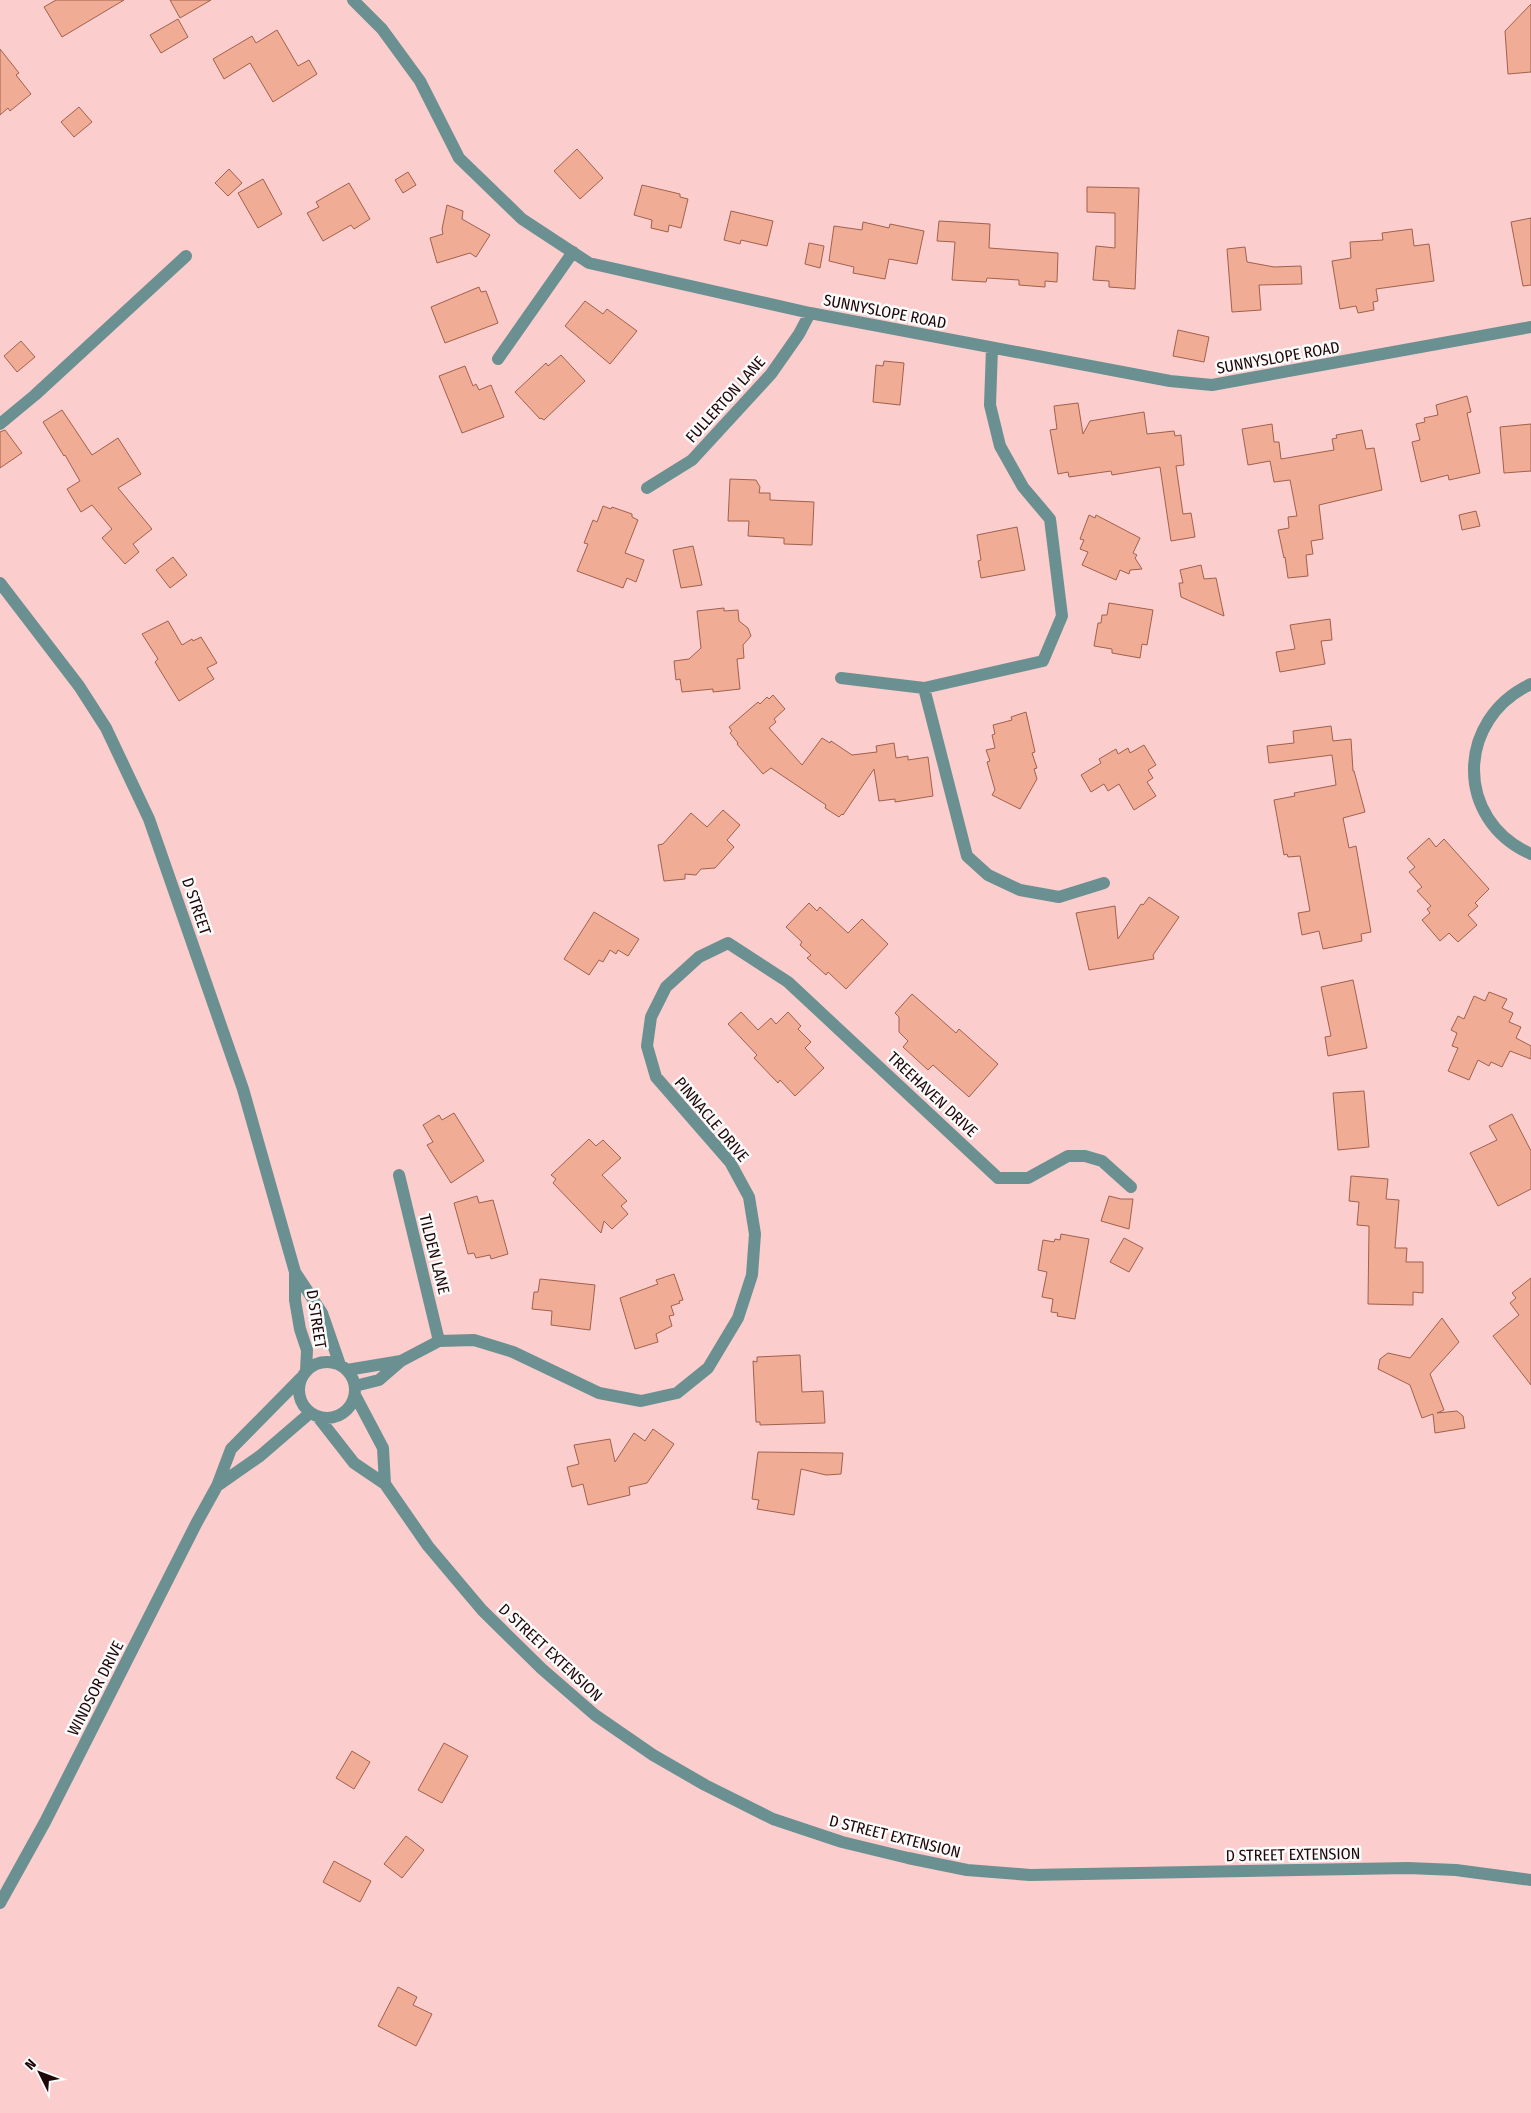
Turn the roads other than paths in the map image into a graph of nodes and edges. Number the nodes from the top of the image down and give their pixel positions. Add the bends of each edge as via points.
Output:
1 (353, 0) edge
2 (573, 252) junction
3 (186, 256) dead end
4 (810, 313) junction
5 (1531, 327) edge
6 (992, 348) junction
7 (498, 359) dead end
8 (0, 424) edge
9 (647, 488) dead end
10 (0, 583) edge
11 (841, 678) dead end
12 (1531, 684) edge
13 (924, 688) junction
14 (1531, 854) edge
15 (1104, 883) dead end
16 (728, 943) joint
17 (399, 1175) dead end
18 (1131, 1187) dead end
19 (295, 1272) junction
20 (439, 1341) junction
21 (401, 1362) junction
22 (343, 1367) junction
23 (303, 1375) junction
24 (355, 1391) junction
25 (314, 1415) junction
26 (385, 1484) junction
27 (217, 1486) junction
28 (1531, 1880) edge
29 (0, 1902) edge

1 - 2 street, SUNNYSLOPE ROAD via 382,29 420,81 458,158 522,219
2 - 4 street, SUNNYSLOPE ROAD via 589,263
2 - 7 street
3 - 8 street
4 - 6 street, SUNNYSLOPE ROAD
4 - 9 street, FULLERTON LANE via 771,374 692,460
5 - 6 street, SUNNYSLOPE ROAD via 1212,385 1170,381
6 - 13 street via 990,405 1000,446 1023,487 1050,519 1062,616 1043,661
10 - 19 street, D STREET via 79,686 106,728 149,819 243,1089
11 - 13 street
12 - 14 street via 1508,698 1488,720 1473,763 1477,796 1497,831 1510,843
13 - 15 street via 967,856 988,875 1020,890 1059,897
16 - 18 street, TREEHAVEN DRIVE via 788,982 998,1178 1028,1178 1068,1156 1085,1156 1102,1161
16 - 20 street, PINNACLE DRIVE via 699,957 666,987 651,1017 647,1046 656,1077 730,1162 750,1197 755,1234 752,1275 738,1318 708,1368 677,1393 641,1402 599,1393 513,1352 474,1340
17 - 20 street, TILDEN LANE
19 - 22 street, D STREET via 322,1313
19 - 23 street, D STREET via 295,1300 307,1350
20 - 21 street, PINNACLE DRIVE
21 - 22 street, PINNACLE DRIVE
21 - 24 street, PINNACLE DRIVE via 379,1380
22 - 23 street via 322,1362 313,1365
22 - 24 street
23 - 25 street via 298,1388 299,1397 303,1406
23 - 27 street, WINDSOR DRIVE via 231,1449
24 - 25 street via 352,1404 337,1416 328,1419
24 - 26 street, D STREET EXTENSION via 382,1448
25 - 26 street, D STREET EXTENSION via 354,1463
25 - 27 street, WINDSOR DRIVE
26 - 28 street, D STREET EXTENSION via 428,1546 482,1610 542,1669 595,1714 653,1755 773,1819 842,1842 967,1870 1030,1875 1408,1868 1456,1870
27 - 29 street, WINDSOR DRIVE via 45,1822

